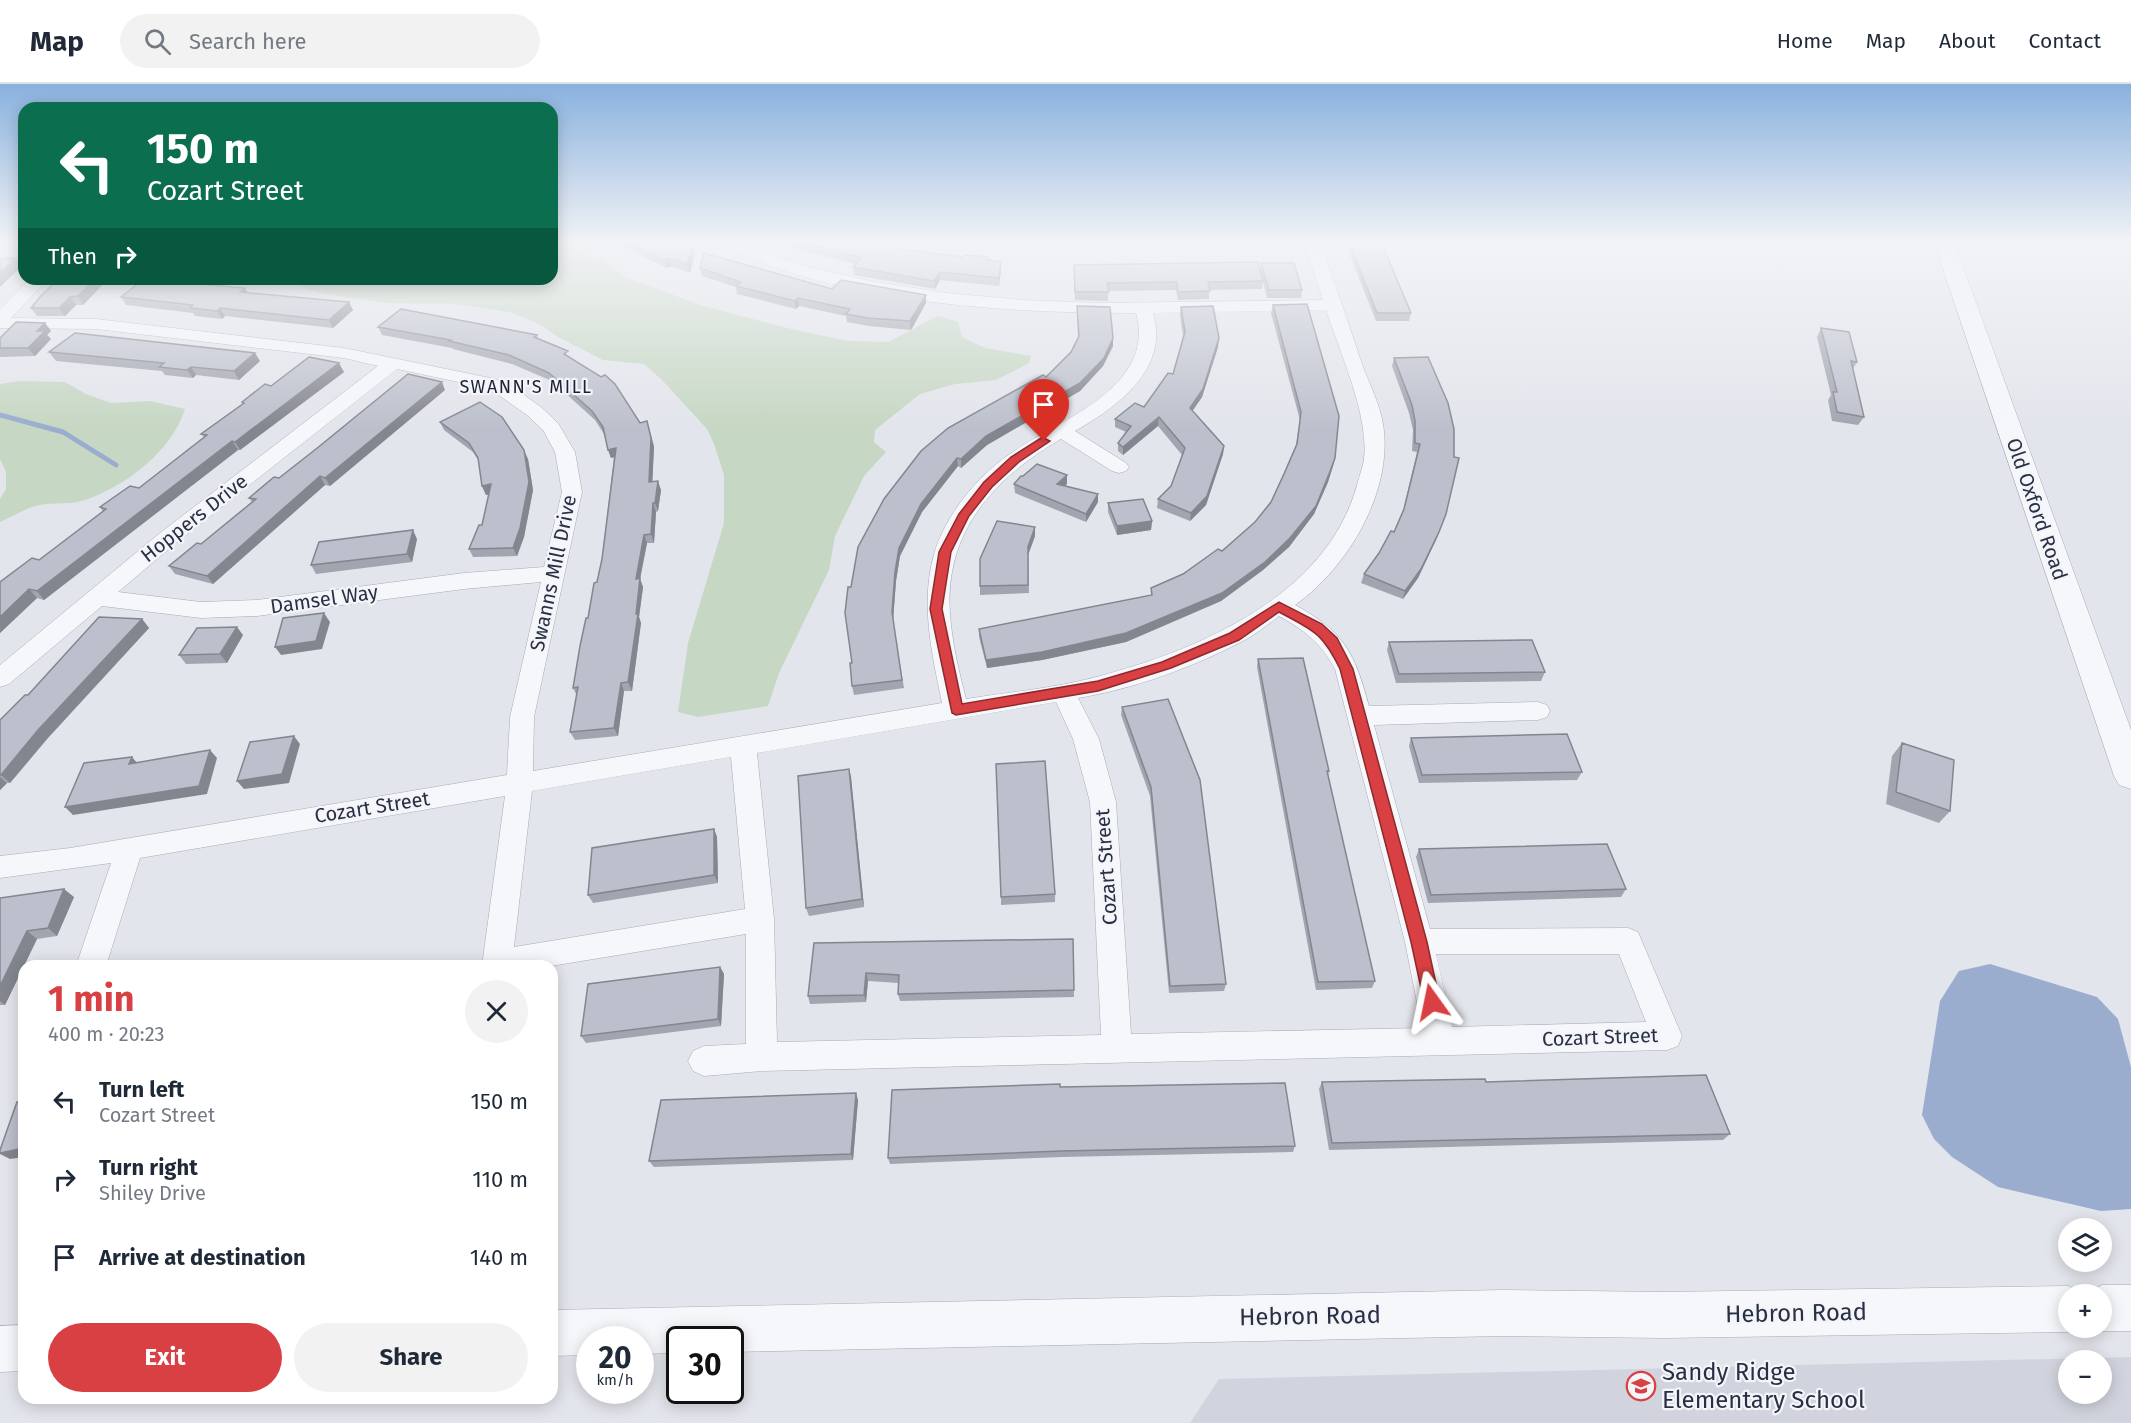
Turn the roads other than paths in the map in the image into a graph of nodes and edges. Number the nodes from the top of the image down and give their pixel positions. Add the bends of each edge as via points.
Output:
1 (16, 304) edge
2 (1015, 304) edge
3 (1966, 304) edge
4 (1334, 305) joint
5 (1143, 308) junction
6 (0, 321) edge
7 (392, 364) junction
8 (1063, 432) junction
9 (1119, 467) dead end
10 (554, 574) junction
11 (95, 597) junction
12 (1279, 606) junction
13 (0, 678) edge
14 (1063, 692) junction
15 (956, 710) junction
16 (1538, 711) dead end
17 (1359, 716) junction
18 (744, 745) junction
19 (2131, 776) edge
20 (520, 783) junction
21 (130, 848) junction
22 (0, 867) edge
23 (760, 919) junction
24 (1419, 942) junction
25 (93, 960) edge
26 (498, 960) edge
27 (520, 960) edge
28 (1440, 1041) junction
29 (1117, 1049) junction
30 (762, 1057) junction
31 (704, 1061) dead end
32 (2112, 1308) edge
33 (2131, 1308) edge
34 (2058, 1309) edge
35 (558, 1333) edge
36 (0, 1348) edge
37 (18, 1348) edge

1 - 6 street
2 - 5 street
3 - 19 street, Old Oxford Road
4 - 5 street
4 - 12 street, Cozart Street via 1373,423 1374,459 1360,509 1338,550 1299,592
5 - 8 street via 1149,331 1144,359 1121,392
6 - 7 street, Swanns Mill Drive via 96,324 344,353
7 - 10 street, Swanns Mill Drive via 488,382 519,400 551,427 564,452 572,492
7 - 11 street, Hoppers Drive
8 - 9 street
8 - 15 street via 1015,459 988,484 964,514 945,552 936,609
10 - 11 street, Damsel Way via 464,581 257,608 201,610
10 - 20 street, Swanns Mill Drive via 522,717
11 - 13 street, Hoppers Drive
12 - 14 street, Cozart Street via 1234,636 1166,665 1098,686
12 - 17 street via 1318,627 1333,641 1347,669
14 - 15 street, Cozart Street
14 - 29 street, Cozart Street via 1086,739 1103,802
15 - 18 street, Cozart Street
16 - 17 street
17 - 24 street
18 - 20 street, Cozart Street
18 - 23 street
20 - 21 street, Cozart Street
20 - 26 street, Swanns Mill Drive
21 - 22 street, Cozart Street
21 - 25 street
23 - 27 street
23 - 30 street
24 - 28 street
24 - 28 street, Cozart Street via 1628,941 1667,1036
28 - 29 street, Cozart Street
29 - 30 street, Cozart Street
30 - 31 street, Cozart Street
32 - 33 street
34 - 35 street, Hebron Road via 1664,1315 1503,1313
36 - 37 street

